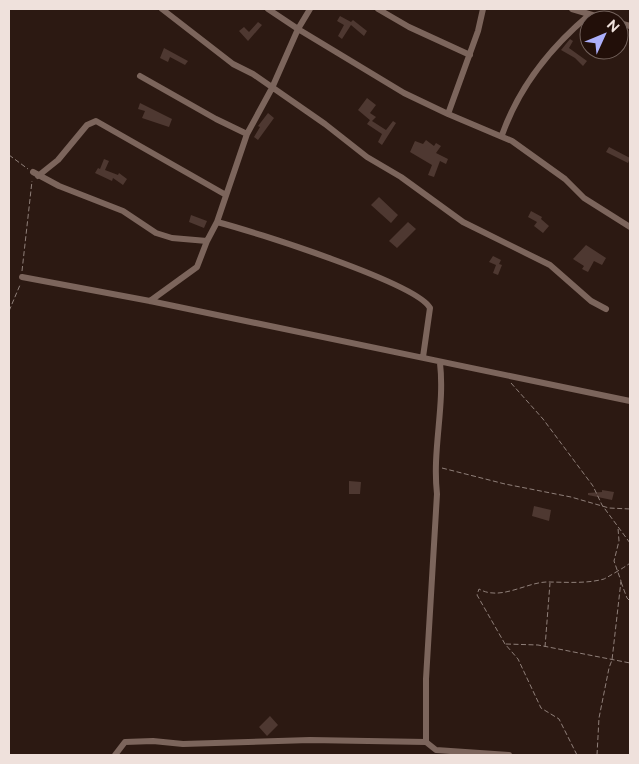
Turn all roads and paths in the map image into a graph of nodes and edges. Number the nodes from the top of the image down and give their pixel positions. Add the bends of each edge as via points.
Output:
1 (162, 9) edge
2 (268, 9) edge
3 (310, 9) edge
4 (378, 9) edge
5 (483, 9) edge
6 (579, 24) edge
7 (298, 29) junction
8 (470, 55) junction
9 (140, 76) dead end
10 (272, 88) junction
11 (448, 114) junction
12 (247, 134) junction
13 (502, 135) junction
14 (9, 155) edge
15 (36, 174) junction
16 (226, 195) junction
17 (217, 222) junction
18 (630, 227) edge
19 (207, 241) junction
20 (22, 277) junction
21 (150, 301) junction
22 (606, 309) dead end
23 (9, 311) edge
24 (423, 357) junction
25 (440, 363) junction
26 (504, 375) junction
27 (630, 401) edge
28 (436, 467) junction
29 (602, 505) junction
30 (630, 509) edge
31 (618, 528) junction
32 (630, 543) edge
33 (630, 563) edge
34 (617, 570) junction
35 (621, 581) junction
36 (550, 583) junction
37 (630, 600) edge
38 (506, 644) junction
39 (545, 647) junction
40 (612, 660) junction
41 (630, 664) edge
42 (426, 742) junction
43 (115, 755) edge
44 (509, 755) edge
45 (577, 755) edge
46 (597, 755) edge

1 - 10 street via 233,64
2 - 7 street
3 - 7 street
4 - 8 street
5 - 8 street
6 - 13 street via 549,54 519,94
7 - 10 street
7 - 11 street via 404,93
8 - 11 street
9 - 12 street
10 - 12 street
10 - 22 street via 463,222 550,265 591,301
11 - 13 street
12 - 16 street
13 - 18 street via 565,179 584,198
14 - 15 path
15 - 16 street via 58,160 88,125 96,121
15 - 19 street via 109,204 135,217 156,233
15 - 20 path via 24,242
16 - 17 street
17 - 19 street
17 - 24 street via 327,258 423,299 430,308
19 - 21 street via 198,267
20 - 21 street
20 - 23 path
21 - 24 street via 364,348
24 - 25 street
25 - 26 street
25 - 28 street via 442,386
26 - 27 street
26 - 29 path via 543,419 593,486
28 - 29 path
28 - 42 street
29 - 30 path
29 - 31 path
31 - 32 path
31 - 34 path via 619,541 614,561
33 - 34 path
34 - 35 path
34 - 36 path via 606,578
35 - 37 path
35 - 40 path
36 - 38 path via 503,592 479,589 480,604
36 - 39 path
38 - 39 path
38 - 45 path via 518,659 541,708 559,719
39 - 40 path
40 - 41 path
40 - 46 path via 599,718
42 - 43 street via 125,742
42 - 44 street via 436,750

